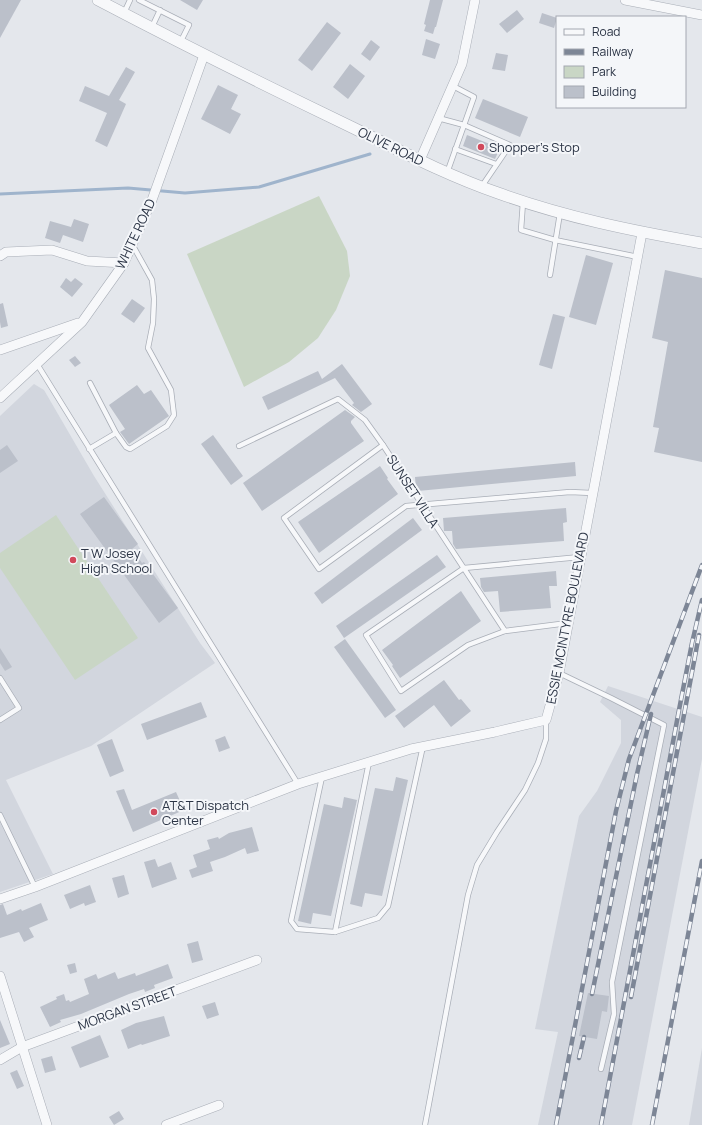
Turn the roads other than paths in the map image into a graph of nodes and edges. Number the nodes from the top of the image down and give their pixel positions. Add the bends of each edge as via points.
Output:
1 (98, 0) edge
2 (130, 0) edge
3 (139, 0) edge
4 (475, 0) edge
5 (626, 0) edge
6 (160, 10) junction
7 (123, 13) junction
8 (702, 15) edge
9 (151, 28) junction
10 (180, 43) junction
11 (204, 55) junction
12 (453, 86) junction
13 (438, 118) junction
14 (464, 125) junction
15 (455, 149) junction
16 (420, 160) junction
17 (496, 164) junction
18 (447, 173) junction
19 (481, 187) junction
20 (523, 202) junction
21 (560, 213) junction
22 (642, 233) junction
23 (555, 240) junction
24 (702, 243) edge
25 (132, 244) junction
26 (0, 256) edge
27 (638, 257) junction
28 (124, 263) junction
29 (550, 275) dead end
30 (82, 322) junction
31 (0, 350) edge
32 (36, 364) junction
33 (90, 383) dead end
34 (0, 398) edge
35 (116, 433) junction
36 (239, 446) dead end
37 (383, 446) junction
38 (89, 449) junction
39 (592, 493) junction
40 (422, 504) junction
41 (580, 557) junction
42 (464, 568) junction
43 (568, 623) junction
44 (505, 630) junction
45 (559, 673) junction
46 (0, 679) edge
47 (0, 720) edge
48 (546, 720) junction
49 (423, 746) junction
50 (369, 762) junction
51 (323, 776) junction
52 (298, 784) junction
53 (0, 815) edge
54 (35, 887) junction
55 (0, 899) edge
56 (335, 932) junction
57 (257, 960) dead end
58 (0, 976) edge
59 (22, 1047) junction
60 (0, 1060) edge
61 (601, 1069) dead end
62 (219, 1105) dead end
63 (47, 1125) edge
64 (166, 1125) edge
65 (425, 1125) edge

1 - 7 street, OLIVE ROAD
2 - 7 lane
3 - 6 lane
4 - 12 street via 462,64
5 - 8 street
6 - 9 lane
6 - 10 lane via 189,25
7 - 9 street, OLIVE ROAD
9 - 10 street, OLIVE ROAD
10 - 11 street, OLIVE ROAD
11 - 16 street, OLIVE ROAD
11 - 25 street, WHITE ROAD via 155,190
12 - 13 street
12 - 14 lane via 474,97
13 - 14 lane
13 - 16 street
14 - 15 lane
14 - 17 lane via 510,145
15 - 17 lane
15 - 18 lane
16 - 18 street, OLIVE ROAD
17 - 19 lane
18 - 19 street, OLIVE ROAD
19 - 20 street, OLIVE ROAD
20 - 21 street, OLIVE ROAD
20 - 23 lane via 521,230
21 - 22 street, OLIVE ROAD
21 - 23 lane
22 - 24 street, OLIVE ROAD
22 - 27 street, ESSIE MCINTYRE BOULEVARD
23 - 27 lane
23 - 29 lane
25 - 28 street, WHITE ROAD
25 - 35 lane via 152,280 154,299 148,348 171,390 174,416 167,426 130,449
26 - 28 street via 6,252 52,250 87,261
27 - 39 street, ESSIE MCINTYRE BOULEVARD
28 - 30 street, WHITE ROAD
30 - 31 street
30 - 32 street, WHITE ROAD
32 - 34 street, WHITE ROAD
32 - 38 lane
33 - 35 lane
35 - 38 lane
36 - 37 lane, SUNSET VILLA via 338,399 365,420
37 - 40 lane, SUNSET VILLA
37 - 40 lane via 284,518 319,569 406,506
38 - 52 lane
39 - 40 lane via 570,492
39 - 41 street, ESSIE MCINTYRE BOULEVARD
40 - 42 lane, SUNSET VILLA
41 - 42 lane
41 - 43 street, ESSIE MCINTYRE BOULEVARD
42 - 44 lane, SUNSET VILLA
42 - 44 lane via 366,635 401,691 468,645
43 - 44 lane
43 - 45 street, ESSIE MCINTYRE BOULEVARD
45 - 48 street, ESSIE MCINTYRE BOULEVARD
45 - 61 lane via 664,725 612,982 614,1014
46 - 47 lane via 19,708
48 - 49 street, ESSIE MCINTYRE BOULEVARD
48 - 65 lane via 546,739 538,763 525,790 477,865 468,894
49 - 50 street, ESSIE MCINTYRE BOULEVARD
49 - 56 lane via 388,906 378,918
50 - 51 street, ESSIE MCINTYRE BOULEVARD
50 - 56 lane
51 - 52 street, ESSIE MCINTYRE BOULEVARD
51 - 56 lane via 291,921 297,929
52 - 54 street, ESSIE MCINTYRE BOULEVARD
53 - 54 lane
54 - 55 street, ESSIE MCINTYRE BOULEVARD
57 - 59 street, MORGAN STREET
58 - 59 street
59 - 60 street, MORGAN STREET
59 - 63 street
62 - 64 street

